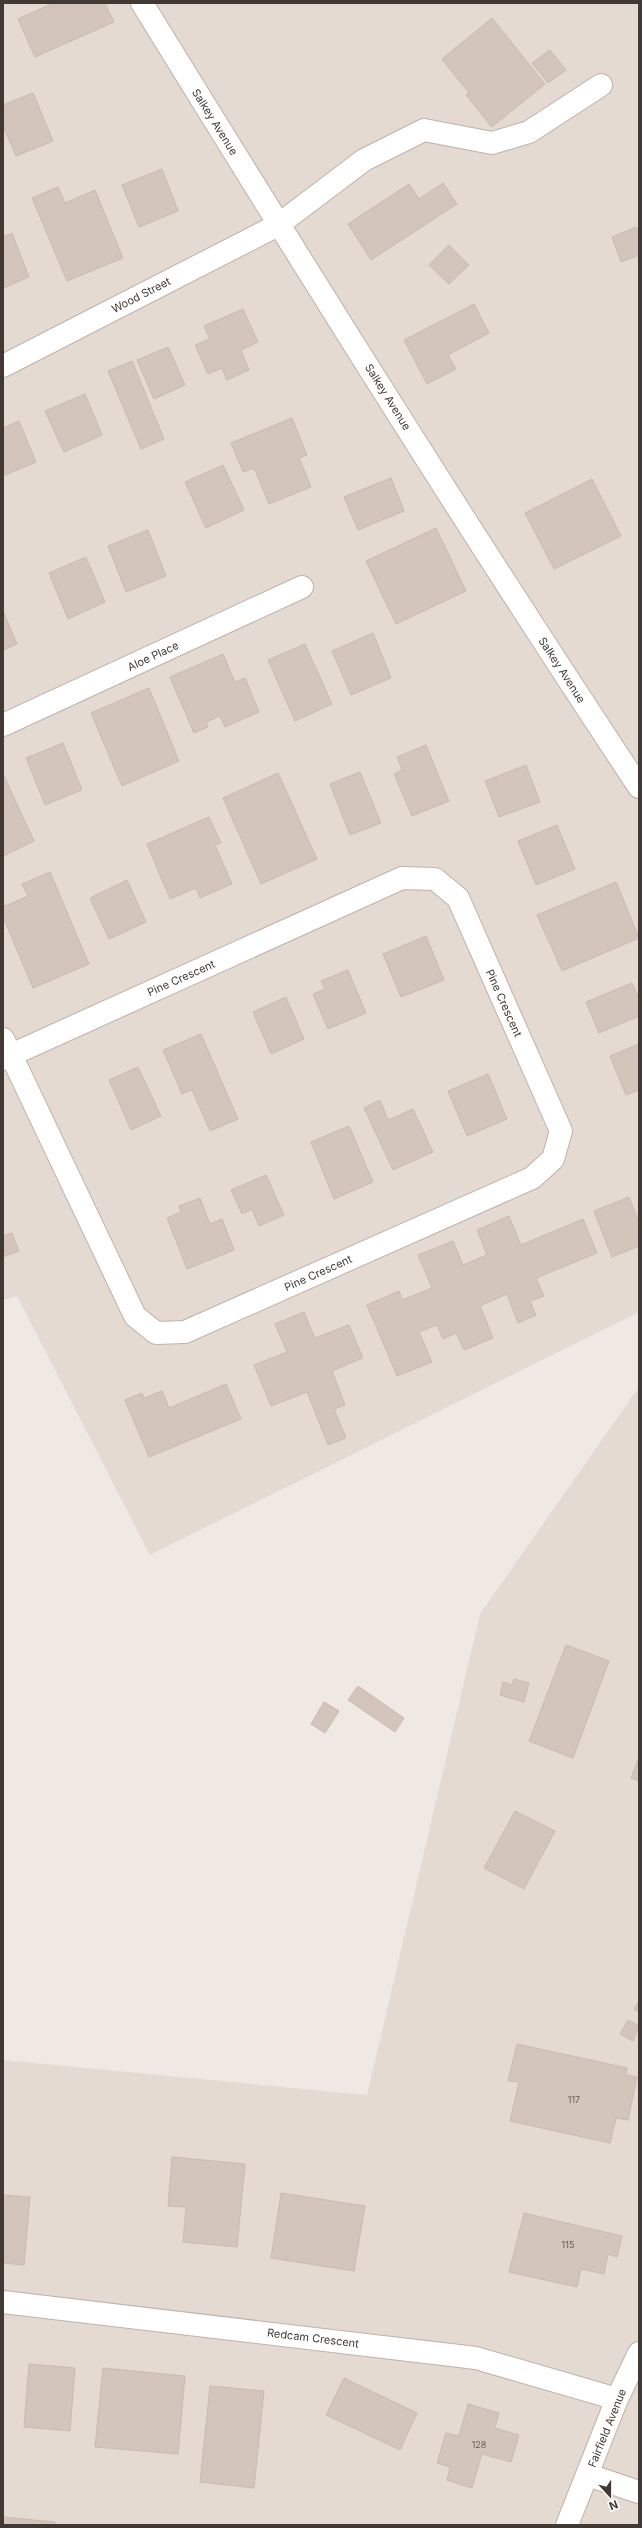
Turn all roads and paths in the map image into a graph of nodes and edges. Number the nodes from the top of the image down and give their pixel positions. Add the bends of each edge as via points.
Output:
1 (142, 3) edge
2 (602, 85) dead end
3 (278, 225) junction
4 (3, 366) edge
5 (302, 587) dead end
6 (3, 725) edge
7 (639, 787) edge
8 (6, 1051) edge
9 (3, 2302) edge
10 (639, 2353) edge
11 (617, 2399) junction
12 (588, 2475) junction
13 (639, 2492) edge
14 (567, 2525) edge

1 - 3 street, Salkey Avenue
2 - 3 street, Wood Street via 529,132 492,143 424,130 364,160
3 - 4 street, Wood Street
3 - 7 street, Salkey Avenue via 540,637
5 - 6 street, Aloe Place
8 - 8 street, Pine Crescent via 402,878 435,879 458,898 560,1131 553,1159 532,1178 185,1332 156,1333 135,1316
9 - 11 street, Redcam Crescent via 476,2358
10 - 11 street, Fairfield Avenue
11 - 12 street, Fairfield Avenue
12 - 13 street
12 - 14 street, Fairfield Avenue

